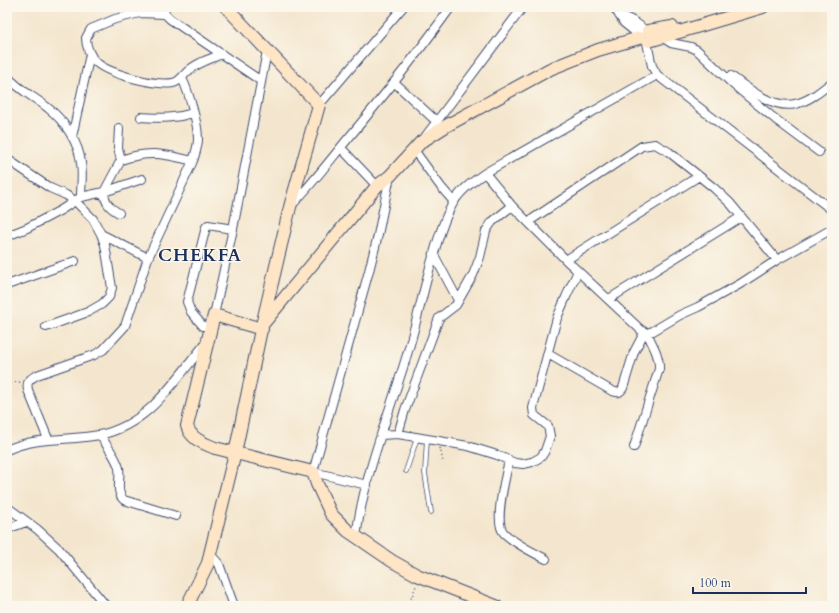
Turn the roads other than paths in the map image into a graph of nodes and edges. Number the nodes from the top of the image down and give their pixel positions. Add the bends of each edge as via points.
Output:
1 (226, 7) edge
2 (403, 7) edge
3 (451, 7) edge
4 (523, 7) edge
5 (614, 7) edge
6 (745, 7) edge
7 (763, 7) edge
8 (165, 10) edge
9 (236, 12) edge
10 (644, 36) junction
11 (662, 37) junction
12 (267, 51) junction
13 (90, 54) junction
14 (222, 54) junction
15 (716, 68) junction
16 (657, 75) junction
17 (7, 76) edge
18 (182, 78) junction
19 (261, 81) junction
20 (394, 82) junction
21 (832, 82) edge
22 (319, 105) junction
23 (193, 113) junction
24 (141, 117) dead end
25 (436, 121) junction
26 (119, 128) dead end
27 (72, 137) junction
28 (418, 146) junction
29 (341, 148) junction
30 (819, 152) dead end
31 (7, 159) edge
32 (121, 160) junction
33 (193, 161) junction
34 (485, 173) junction
35 (390, 176) junction
36 (699, 176) junction
37 (142, 179) dead end
38 (377, 186) junction
39 (104, 192) junction
40 (78, 199) junction
41 (454, 202) junction
42 (512, 206) junction
43 (290, 207) junction
44 (832, 210) edge
45 (119, 214) dead end
46 (741, 217) junction
47 (528, 222) junction
48 (233, 229) junction
49 (832, 229) edge
50 (101, 234) junction
51 (7, 236) edge
52 (434, 255) junction
53 (148, 258) junction
54 (566, 260) junction
55 (777, 260) junction
56 (74, 261) dead end
57 (578, 271) junction
58 (7, 285) edge
59 (609, 299) junction
60 (458, 300) junction
61 (214, 315) junction
62 (46, 327) dead end
63 (262, 327) junction
64 (210, 332) junction
65 (646, 333) junction
66 (548, 354) junction
67 (398, 434) junction
68 (100, 435) junction
69 (381, 435) junction
70 (417, 438) junction
71 (48, 439) junction
72 (427, 439) junction
73 (634, 447) dead end
74 (7, 450) edge
75 (235, 453) junction
76 (509, 460) junction
77 (313, 472) junction
78 (406, 472) dead end
79 (367, 485) junction
80 (7, 507) edge
81 (431, 512) dead end
82 (176, 516) dead end
83 (26, 522) junction
84 (7, 529) edge
85 (356, 537) junction
86 (210, 554) junction
87 (546, 559) dead end
88 (106, 606) edge
89 (187, 606) edge
90 (234, 606) edge
91 (496, 606) edge

1 - 9 main road
2 - 22 street
3 - 20 street
4 - 25 street
5 - 10 street via 624,23
6 - 10 main road
7 - 11 main road
8 - 13 street via 130,14 91,29 86,38
8 - 14 street via 170,19
9 - 12 main road
10 - 11 main road
10 - 16 street
10 - 28 main road via 550,68 446,126
11 - 15 street via 671,43 697,50
12 - 19 street
12 - 22 main road
13 - 18 street via 96,63 123,76 164,84 174,83
13 - 27 street
14 - 18 street via 193,66
14 - 19 street
15 - 21 street via 729,74 756,94 781,104 802,102
15 - 30 street via 775,120
16 - 34 street
16 - 44 street
17 - 27 street via 57,116
18 - 23 street
19 - 48 street
20 - 25 street
20 - 29 street
22 - 43 main road
23 - 24 street via 167,119
23 - 33 street via 198,138
25 - 28 street
26 - 32 street via 118,148
27 - 40 street via 81,162
28 - 35 main road
28 - 41 street via 441,187
29 - 38 street
29 - 43 street
31 - 40 street via 50,188
32 - 33 street via 147,153
32 - 39 street
33 - 53 street
34 - 41 street
34 - 42 street
35 - 38 main road
35 - 77 street via 369,271
36 - 46 street
36 - 47 street via 660,146 642,146
36 - 54 street
37 - 39 street
38 - 63 main road
39 - 40 street
39 - 45 street via 108,205
40 - 50 street
40 - 51 street via 27,228
41 - 52 street via 446,216
42 - 47 street
42 - 60 street via 492,222 486,231 476,268
43 - 63 main road
46 - 55 street
46 - 59 street
47 - 54 street
48 - 61 street
48 - 64 street via 208,225 206,228 187,302 191,312
49 - 55 street
50 - 53 street
50 - 62 street via 112,288 109,297 88,312
52 - 60 street
52 - 69 street via 406,358
53 - 71 street via 125,326 112,341 94,355 37,375 27,382
54 - 57 street
55 - 65 street via 740,284
56 - 58 street
57 - 59 street
57 - 66 street via 557,318
59 - 65 street
60 - 67 street via 436,323
61 - 63 main road
61 - 64 main road
63 - 75 main road
64 - 68 street via 181,375 148,410 130,424
64 - 75 main road via 187,426 192,435 201,442
65 - 66 street via 634,352 623,388 618,393
65 - 73 street via 658,357 660,368
66 - 76 street via 532,412 550,431 545,450 541,457 532,462 524,464
67 - 69 street
67 - 70 street
68 - 71 street
68 - 82 street via 118,467 120,497
69 - 79 street
70 - 72 street
70 - 78 lane
71 - 74 street
72 - 76 street via 468,446
72 - 81 lane via 425,473
75 - 77 main road
75 - 86 main road
76 - 87 street via 499,521 503,532
77 - 79 street
77 - 85 main road via 331,514
79 - 85 street
80 - 83 street
83 - 84 street
83 - 88 street via 59,549
85 - 91 main road via 420,577
86 - 89 main road
86 - 90 street via 219,564

